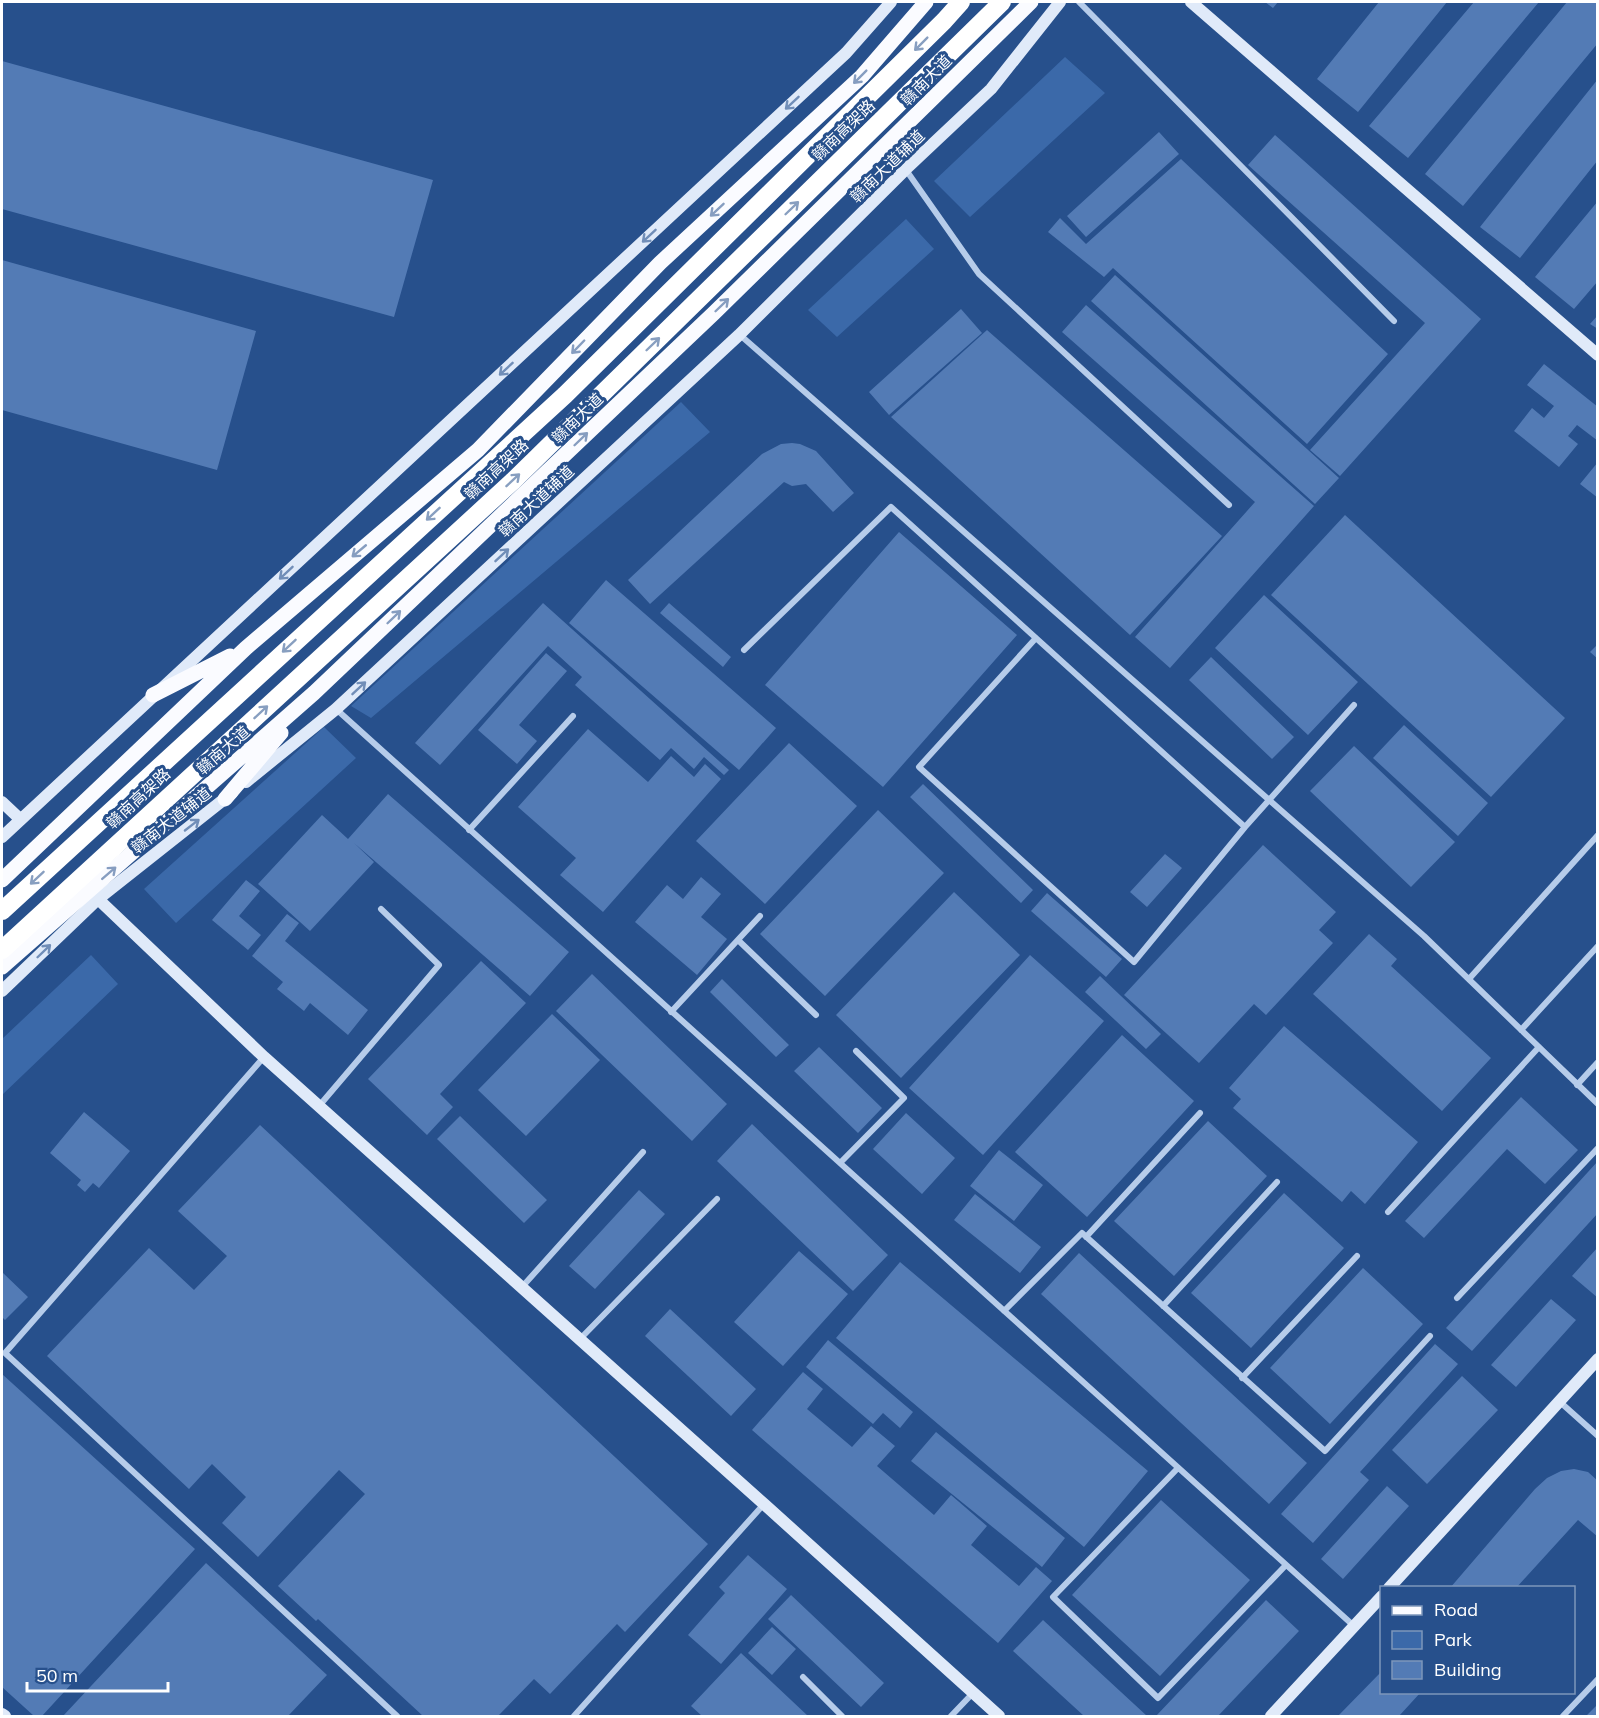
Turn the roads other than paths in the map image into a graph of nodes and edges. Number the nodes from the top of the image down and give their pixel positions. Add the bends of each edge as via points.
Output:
1 (891, 2) edge
2 (926, 2) edge
3 (961, 2) edge
4 (1002, 2) edge
5 (1031, 2) edge
6 (1060, 2) edge
7 (1079, 2) edge
8 (1191, 2) edge
9 (906, 169) junction
10 (1394, 321) dead end
11 (739, 334) junction
12 (1598, 355) edge
13 (1229, 505) dead end
14 (1036, 638) junction
15 (246, 648) junction
16 (744, 650) dead end
17 (314, 693) junction
18 (153, 696) junction
19 (1353, 705) dead end
20 (336, 709) junction
21 (573, 716) dead end
22 (225, 799) junction
23 (1269, 799) junction
24 (2, 802) edge
25 (20, 819) junction
26 (1245, 827) junction
27 (469, 830) junction
28 (1598, 835) edge
29 (2, 837) edge
30 (2, 880) edge
31 (98, 899) junction
32 (381, 909) dead end
33 (2, 911) edge
34 (760, 916) dead end
35 (738, 940) junction
36 (1598, 946) edge
37 (2, 950) edge
38 (2, 968) edge
39 (1468, 979) junction
40 (2, 992) edge
41 (671, 1012) junction
42 (816, 1015) dead end
43 (1521, 1030) junction
44 (1539, 1047) junction
45 (856, 1051) dead end
46 (264, 1057) junction
47 (1598, 1062) edge
48 (1577, 1085) junction
49 (1598, 1104) edge
50 (319, 1106) junction
51 (1200, 1113) dead end
52 (1598, 1148) edge
53 (643, 1152) dead end
54 (840, 1163) junction
55 (1277, 1182) dead end
56 (717, 1199) dead end
57 (1388, 1212) dead end
58 (1086, 1237) junction
59 (1357, 1256) dead end
60 (522, 1287) junction
61 (1457, 1298) dead end
62 (1163, 1306) junction
63 (1004, 1311) junction
64 (1431, 1335) dead end
65 (580, 1339) junction
66 (1598, 1359) edge
67 (1242, 1378) junction
68 (1560, 1402) junction
69 (1598, 1436) edge
70 (1178, 1468) junction
71 (764, 1504) junction
72 (1286, 1565) junction
73 (1390, 1586) edge
74 (1380, 1598) edge
75 (1354, 1626) junction
76 (803, 1677) dead end
77 (1598, 1679) edge
78 (973, 1693) junction
79 (397, 1716) edge
80 (574, 1716) edge
81 (842, 1716) edge
82 (951, 1716) edge
83 (999, 1716) edge
84 (1271, 1716) edge
85 (1563, 1716) edge

1 -> 18 street via 846,53
2 -> 15 main road via 862,76 660,263 478,450
3 -> 33 highway, 赣南高架路 via 565,395
37 -> 4 highway, 赣南高架路 via 513,481
17 -> 5 main road, 赣南大道 via 723,305
6 - 9 street, 赣南大道辅道 via 991,89
7 - 10 street
8 - 12 street
9 - 11 street, 赣南大道辅道
9 - 13 street via 979,274
20 -> 11 street, 赣南大道辅道
11 - 23 street
14 - 16 street via 891,507
14 - 26 street
14 - 26 street via 919,767 1134,962
15 - 18 main road
15 - 30 main road
17 - 22 main road
38 -> 17 main road, 赣南大道
18 - 25 street
19 - 23 street
20 - 22 street, 赣南大道辅道
20 - 27 street
21 - 27 street
31 -> 22 street, 赣南大道辅道
23 - 26 street
23 - 39 street
24 - 25 street
25 - 29 street
27 - 41 street
28 - 39 street
40 -> 31 street, 赣南大道辅道
31 - 46 street
32 - 50 street via 439,966
34 - 35 street
35 - 41 street
35 - 42 street
36 - 43 street
39 - 43 street
41 - 54 street
43 - 44 street
44 - 48 street
44 - 57 street
45 - 54 street via 904,1098
46 - 50 street
46 - 79 street via 5,1353
47 - 48 street
48 - 49 street
50 - 60 street
51 - 58 street
52 - 61 street
53 - 60 street
54 - 63 street
55 - 62 street
56 - 65 street
58 - 62 street
58 - 63 street via 1082,1233
59 - 67 street
60 - 65 street
62 - 67 street
63 - 70 street
64 - 67 street via 1324,1451
65 - 71 street
66 - 68 street
68 - 69 street
68 - 73 street
70 - 72 street
70 - 72 street via 1053,1597 1158,1698
71 - 78 street
71 - 80 street
72 - 75 street
74 - 75 street
75 - 84 street
76 - 81 street
77 - 85 street
78 - 82 street
78 - 83 street

